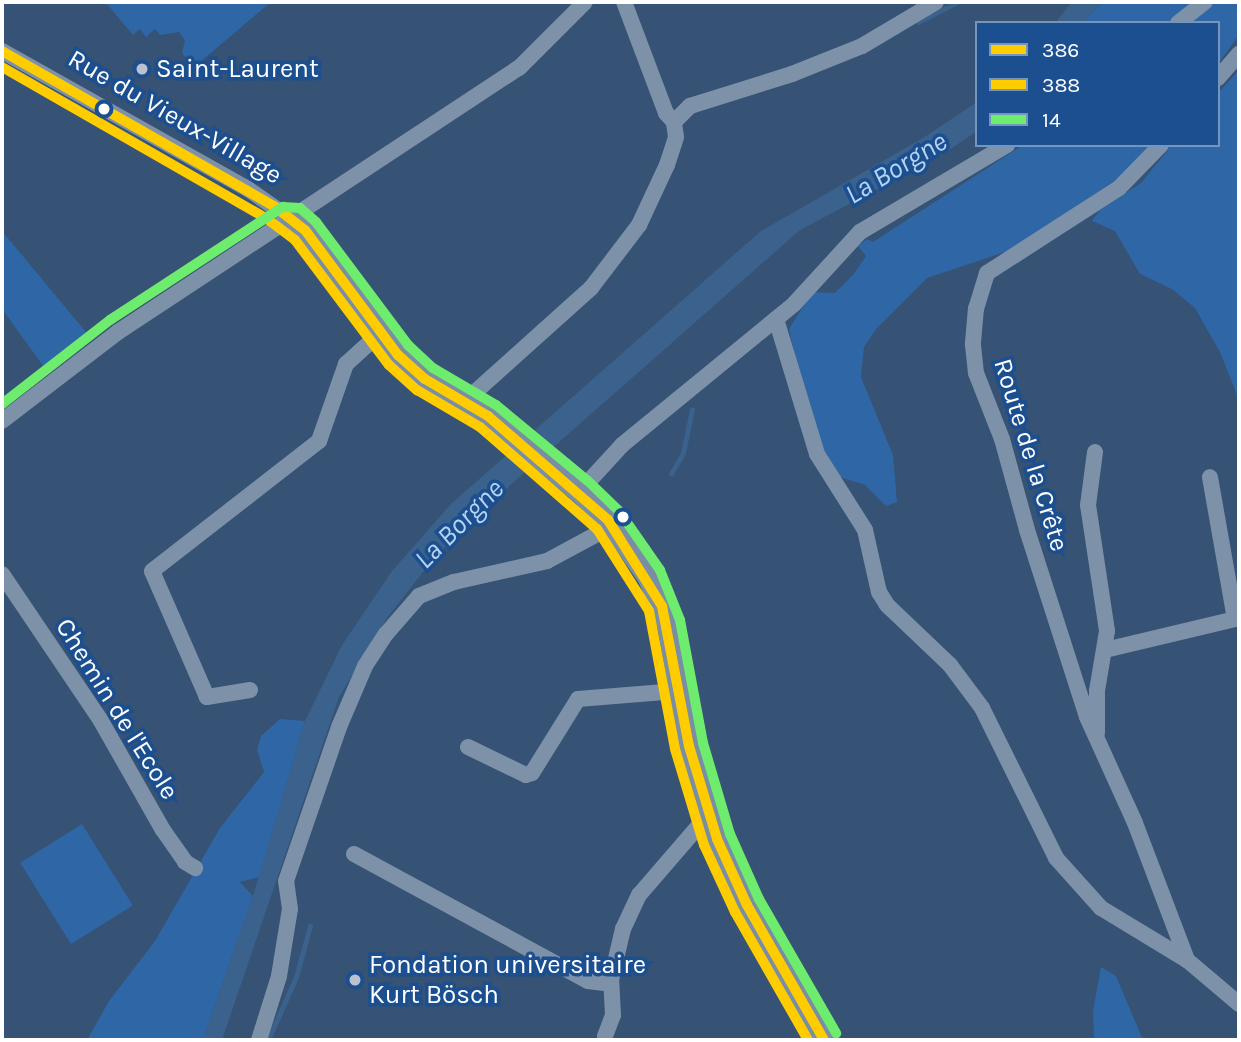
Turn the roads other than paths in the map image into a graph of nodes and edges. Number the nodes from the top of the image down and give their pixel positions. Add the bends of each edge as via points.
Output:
1 (585, 2) edge
2 (624, 2) edge
3 (936, 2) edge
4 (1205, 2) edge
5 (1181, 21) edge
6 (2, 51) edge
7 (1239, 54) edge
8 (1220, 76) edge
9 (674, 122) junction
10 (1004, 147) edge
11 (1159, 147) edge
12 (291, 219) junction
13 (776, 319) junction
14 (379, 334) junction
15 (464, 402) junction
16 (2, 421) edge
17 (1095, 452) dead end
18 (1210, 477) dead end
19 (579, 492) junction
20 (612, 526) junction
21 (2, 574) edge
22 (1104, 650) junction
23 (250, 690) dead end
24 (677, 691) junction
25 (1097, 736) junction
26 (467, 747) dead end
27 (708, 816) junction
28 (354, 854) dead end
29 (195, 868) dead end
30 (1187, 960) junction
31 (611, 984) junction
32 (1239, 1004) edge
33 (605, 1036) dead end
34 (259, 1040) edge
35 (824, 1040) edge

1 - 12 street via 519,68
2 - 9 street via 666,113
3 - 9 street via 862,46 792,75 690,106
4 - 5 street
6 - 12 street, Rue du Vieux-Village via 248,189
7 - 8 street
9 - 15 street via 676,137 653,198 608,268
10 - 13 street via 860,232
11 - 25 street, Route de la Crête via 1119,188 994,267 980,290 974,328 976,373 1002,439 1027,530
12 - 14 street, Rue du Vieux-Village via 305,230
12 - 16 street via 118,332
13 - 19 street via 622,445
13 - 30 street via 817,454 865,530 879,592 887,605 950,665 982,708 1056,858 1101,908
14 - 15 street, Rue du Vieux-Village via 425,379
14 - 23 street via 346,364 319,441 152,571 208,697
15 - 19 street, Rue du Vieux-Village
17 - 22 street, Route de la Crête via 1088,505 1103,590
18 - 22 street via 1235,619
19 - 20 street, Rue du Vieux-Village
20 - 24 street, Rue du Vieux-Village via 662,606
20 - 34 street via 547,561 454,582 419,596 386,634 365,666 339,727 286,881 290,909 279,976
21 - 29 street, Chemin de l'Ecole via 101,721 163,830 185,862
22 - 25 street, Route de la Crête
24 - 26 street via 578,699 532,773 526,775
24 - 27 street, Rue du Vieux-Village
25 - 30 street, Route de la Crête
27 - 31 street via 639,895 623,929
27 - 35 street, Rue du Vieux-Village via 747,905
28 - 31 street via 588,981
30 - 32 street
31 - 33 street via 613,1015

